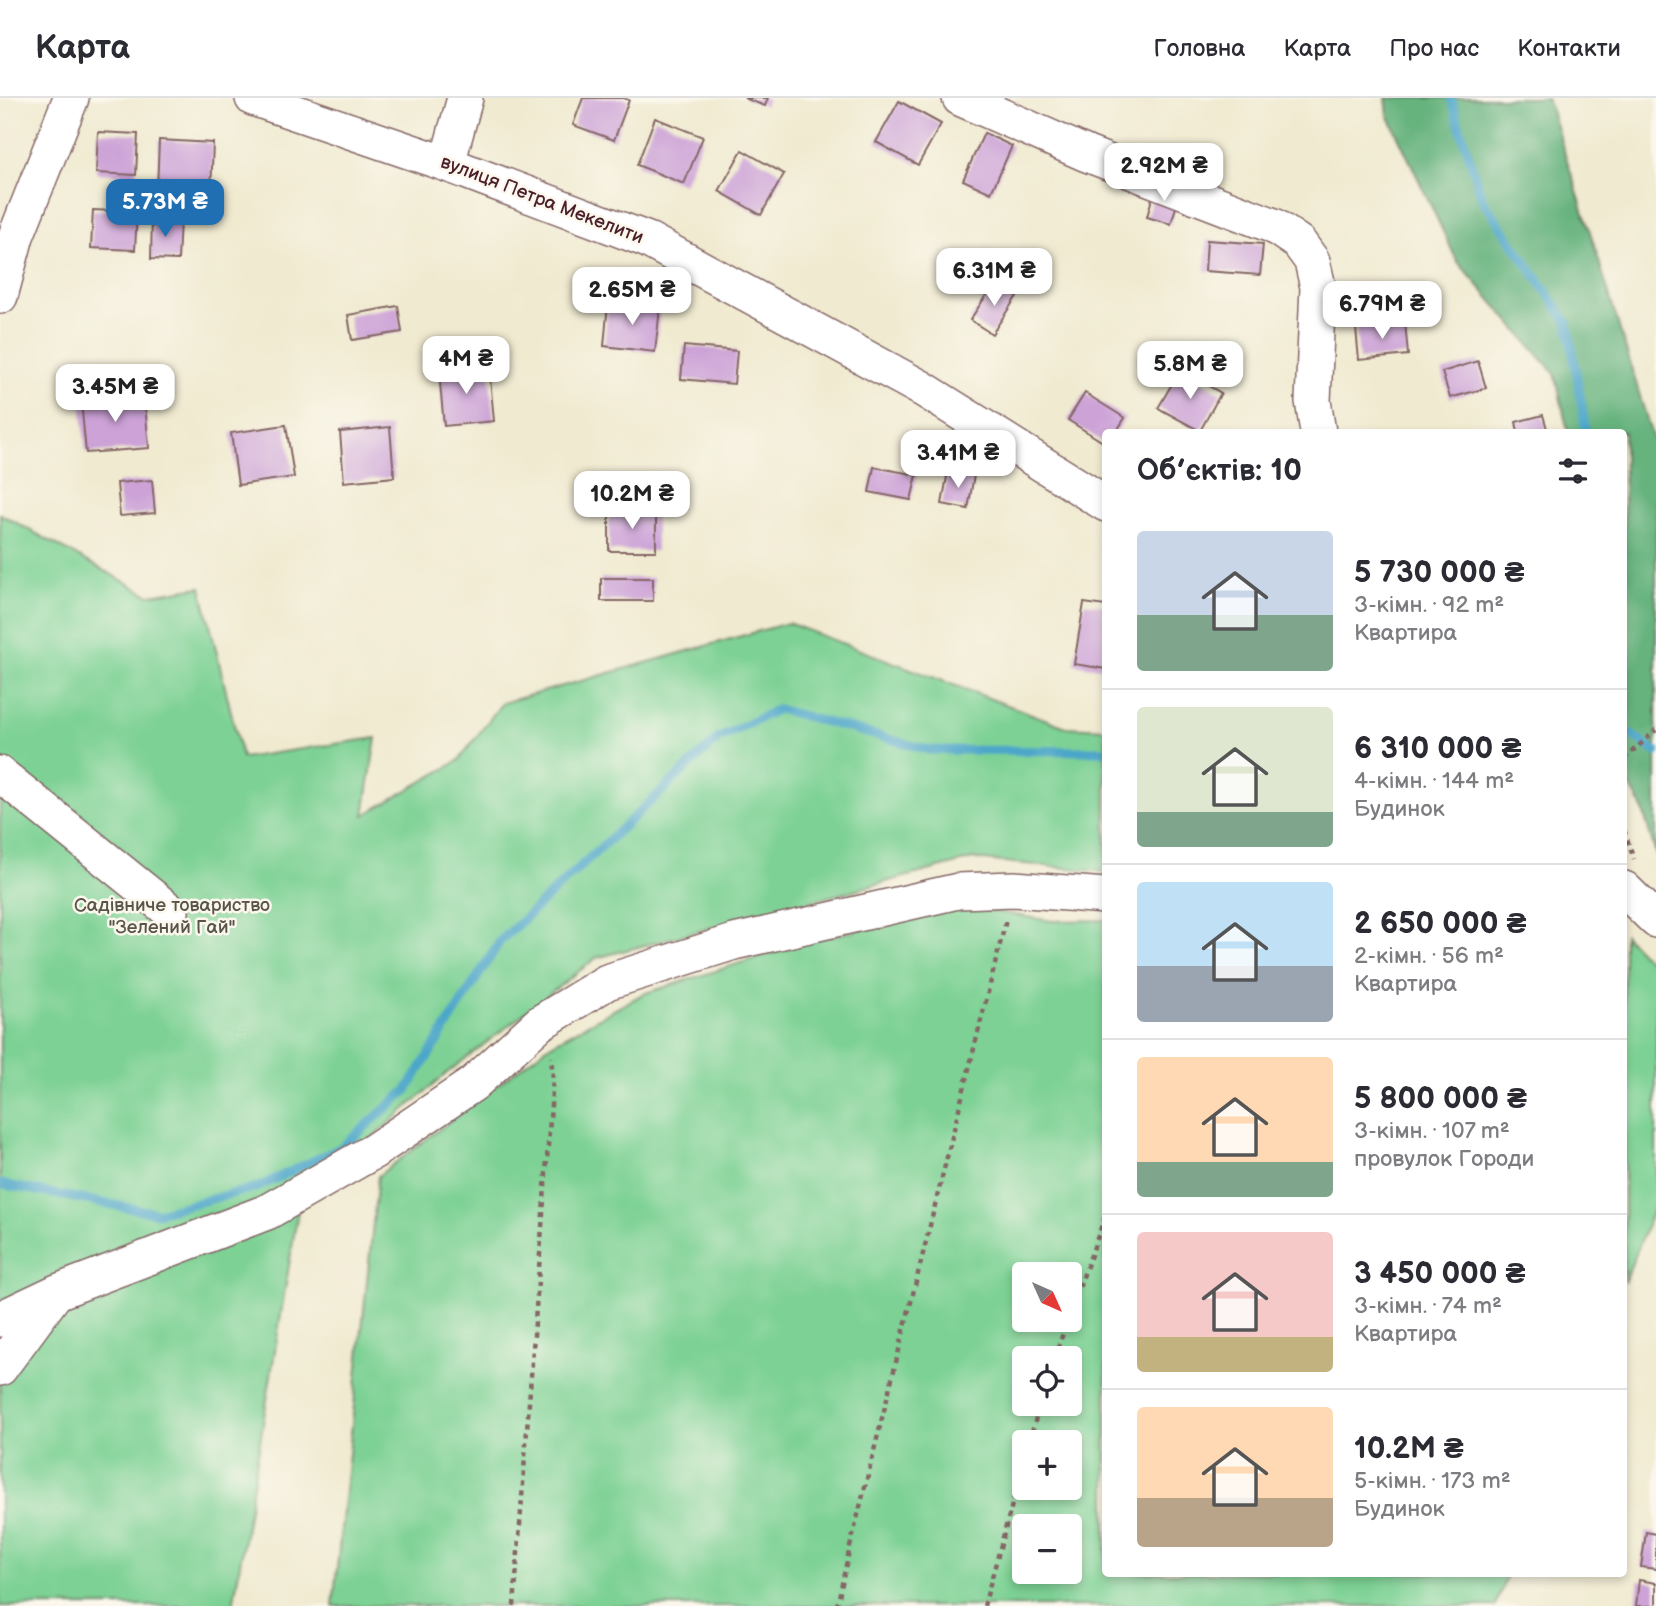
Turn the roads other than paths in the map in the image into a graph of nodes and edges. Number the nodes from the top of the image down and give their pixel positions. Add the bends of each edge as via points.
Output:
1 (71, 98) edge
2 (253, 98) edge
3 (465, 98) edge
4 (960, 98) edge
5 (447, 164) junction
6 (0, 296) edge
7 (1318, 429) edge
8 (1102, 501) edge
9 (0, 774) edge
10 (1627, 893) edge
11 (1102, 896) edge
12 (171, 912) dead end
13 (1656, 920) edge
14 (57, 1293) junction
15 (0, 1319) edge
16 (0, 1368) edge

1 - 6 street via 16,236
2 - 5 street, вулиця Петра Мекелити
3 - 5 street
4 - 7 street via 1274,226 1299,243 1312,261 1318,287 1313,401
5 - 8 street, вулиця Петра Мекелити via 648,240 923,389
9 - 12 street
10 - 13 street
11 - 14 street via 1014,889 958,891 734,942 607,982 540,1023 472,1084 374,1151 267,1212
14 - 15 street
14 - 16 street

